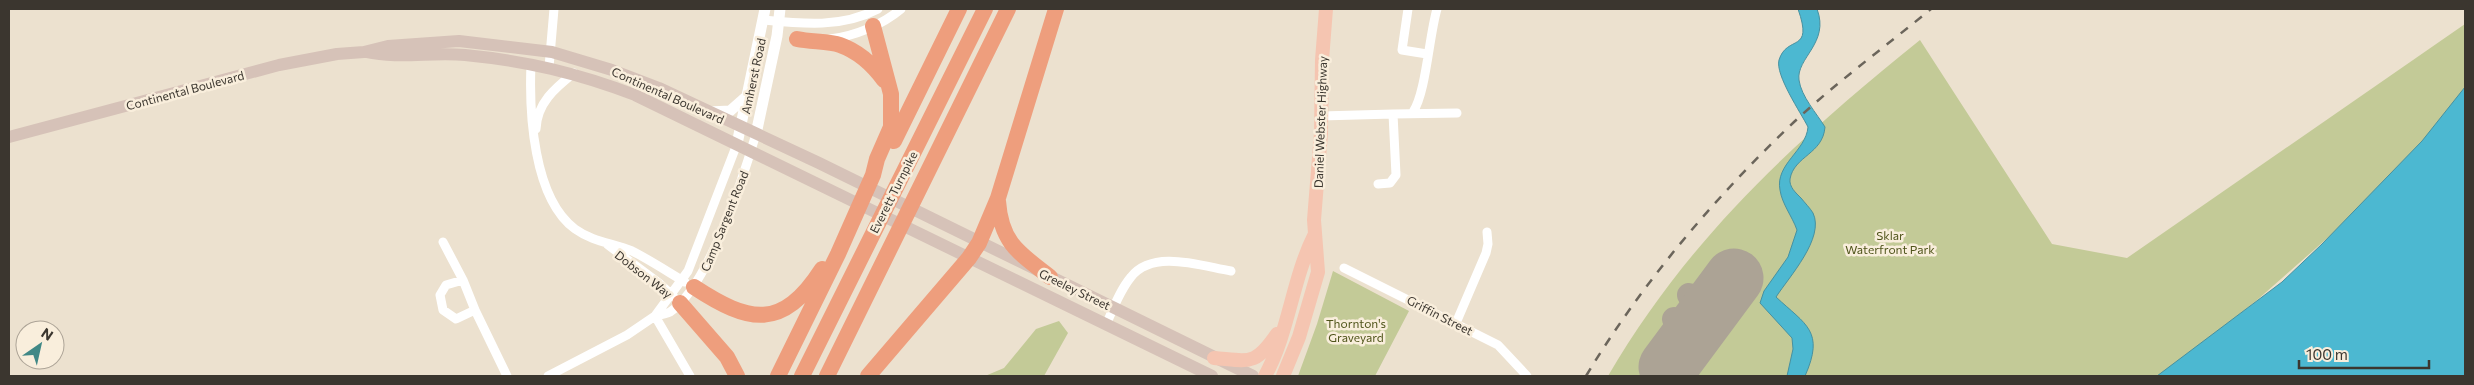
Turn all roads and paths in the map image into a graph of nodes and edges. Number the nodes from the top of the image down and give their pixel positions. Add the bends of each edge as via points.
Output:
1 (554, 9) edge
2 (780, 9) edge
3 (902, 9) edge
4 (959, 9) edge
5 (985, 9) edge
6 (1008, 9) edge
7 (1056, 9) edge
8 (1326, 9) edge
9 (1408, 9) edge
10 (1437, 9) edge
11 (765, 14) edge
12 (874, 16) edge
13 (779, 22) junction
14 (787, 37) junction
15 (364, 52) junction
16 (552, 52) junction
17 (1427, 54) junction
18 (531, 64) junction
19 (549, 67) junction
20 (574, 73) junction
21 (886, 83) junction
22 (749, 95) junction
23 (710, 112) junction
24 (1413, 112) junction
25 (1457, 112) dead end
26 (1393, 114) junction
27 (1321, 116) junction
28 (741, 128) junction
29 (756, 134) junction
30 (9, 137) edge
31 (737, 144) junction
32 (536, 147) junction
33 (751, 150) junction
34 (873, 175) junction
35 (1378, 184) dead end
36 (998, 198) junction
37 (898, 202) joint
38 (888, 218) joint
39 (850, 225) junction
40 (1487, 232) dead end
41 (1314, 236) junction
42 (443, 242) dead end
43 (979, 243) junction
44 (608, 245) junction
45 (969, 258) junction
46 (1344, 268) dead end
47 (1231, 271) dead end
48 (1050, 277) junction
49 (462, 280) junction
50 (688, 283) junction
51 (676, 299) junction
52 (1114, 308) junction
53 (475, 310) junction
54 (655, 316) junction
55 (1286, 321) junction
56 (1456, 323) junction
57 (1106, 325) junction
58 (1214, 358) junction
59 (507, 376) edge
60 (548, 376) edge
61 (690, 376) edge
62 (737, 376) edge
63 (778, 376) edge
64 (802, 376) edge
65 (827, 376) edge
66 (868, 376) edge
67 (1212, 376) edge
68 (1253, 376) edge
69 (1265, 376) edge
70 (1283, 376) edge
71 (1527, 376) edge

1 - 16 street
2 - 13 street, Amherst Road
3 - 12 street
4 - 34 highway via 884,163
5 - 64 highway, Everett Turnpike
6 - 65 highway, Everett Turnpike
7 - 36 highway
8 - 27 main road, Daniel Webster Highway
9 - 17 street via 1402,50
10 - 17 street
11 - 13 street
11 - 22 street, Amherst Road
12 - 13 street via 830,24
12 - 14 street via 840,37
12 - 21 highway
13 - 14 street, Amherst Road
14 - 21 highway via 840,45 865,59
14 - 29 street, Amherst Road
15 - 16 main road, Continental Boulevard via 388,46 459,40
15 - 18 main road, Continental Boulevard via 387,57 463,55
15 - 30 main road, Continental Boulevard via 279,65
16 - 19 street
16 - 23 main road, Continental Boulevard via 612,70
17 - 24 street via 1420,99
18 - 19 main road, Continental Boulevard
18 - 32 street, Dobson Way via 531,117
19 - 20 main road, Continental Boulevard
20 - 31 main road, Continental Boulevard via 635,95
20 - 32 street, Dobson Way via 543,103 537,120
21 - 34 highway via 892,102 891,127
22 - 23 street via 730,111
22 - 28 street, Amherst Road
23 - 28 main road, Continental Boulevard
24 - 25 street
24 - 26 street
26 - 27 street
26 - 35 street via 1396,174 1390,183
27 - 41 main road, Daniel Webster Highway
28 - 29 main road, Continental Boulevard
28 - 31 street, Amherst Road
29 - 33 street, Camp Sargent Road
29 - 37 main road, Continental Boulevard
31 - 33 main road, Continental Boulevard
31 - 50 street, Camp Sargent Road
32 - 44 street, Dobson Way via 546,185 564,218 576,230
33 - 38 main road, Continental Boulevard
33 - 50 street, Camp Sargent Road via 707,265
34 - 39 highway
36 - 43 highway
36 - 48 highway via 1002,226 1010,244
37 - 43 main road, Greeley Street
38 - 45 main road, Greeley Street
39 - 50 highway via 808,288 794,302 776,312 739,313
39 - 63 highway
40 - 56 street via 1486,253
41 - 55 main road, Daniel Webster Highway via 1306,251
41 - 70 main road, Daniel Webster Highway via 1318,272 1300,337
42 - 49 street
43 - 45 highway
43 - 48 main road, Greeley Street
44 - 50 street, Dobson Way via 632,251
44 - 51 street, Dobson Way
45 - 57 main road, Greeley Street
45 - 66 highway
46 - 56 street, Griffin Street
47 - 52 street via 1174,262 1152,263 1130,277
48 - 52 main road, Greeley Street
49 - 53 street
49 - 53 street via 446,285 440,296 441,305 456,319
50 - 51 street, Camp Sargent Road
50 - 51 street, Camp Sargent Road
51 - 54 street, Camp Sargent Road via 669,313
51 - 62 highway via 727,357
52 - 57 street
52 - 58 main road, Greeley Street
53 - 59 street
54 - 60 street, Camp Sargent Road via 627,335
54 - 61 street
55 - 58 main road via 1256,358
55 - 69 main road, Daniel Webster Highway
56 - 71 street, Griffin Street via 1498,345
57 - 67 main road, Greeley Street
58 - 68 main road, Greeley Street

